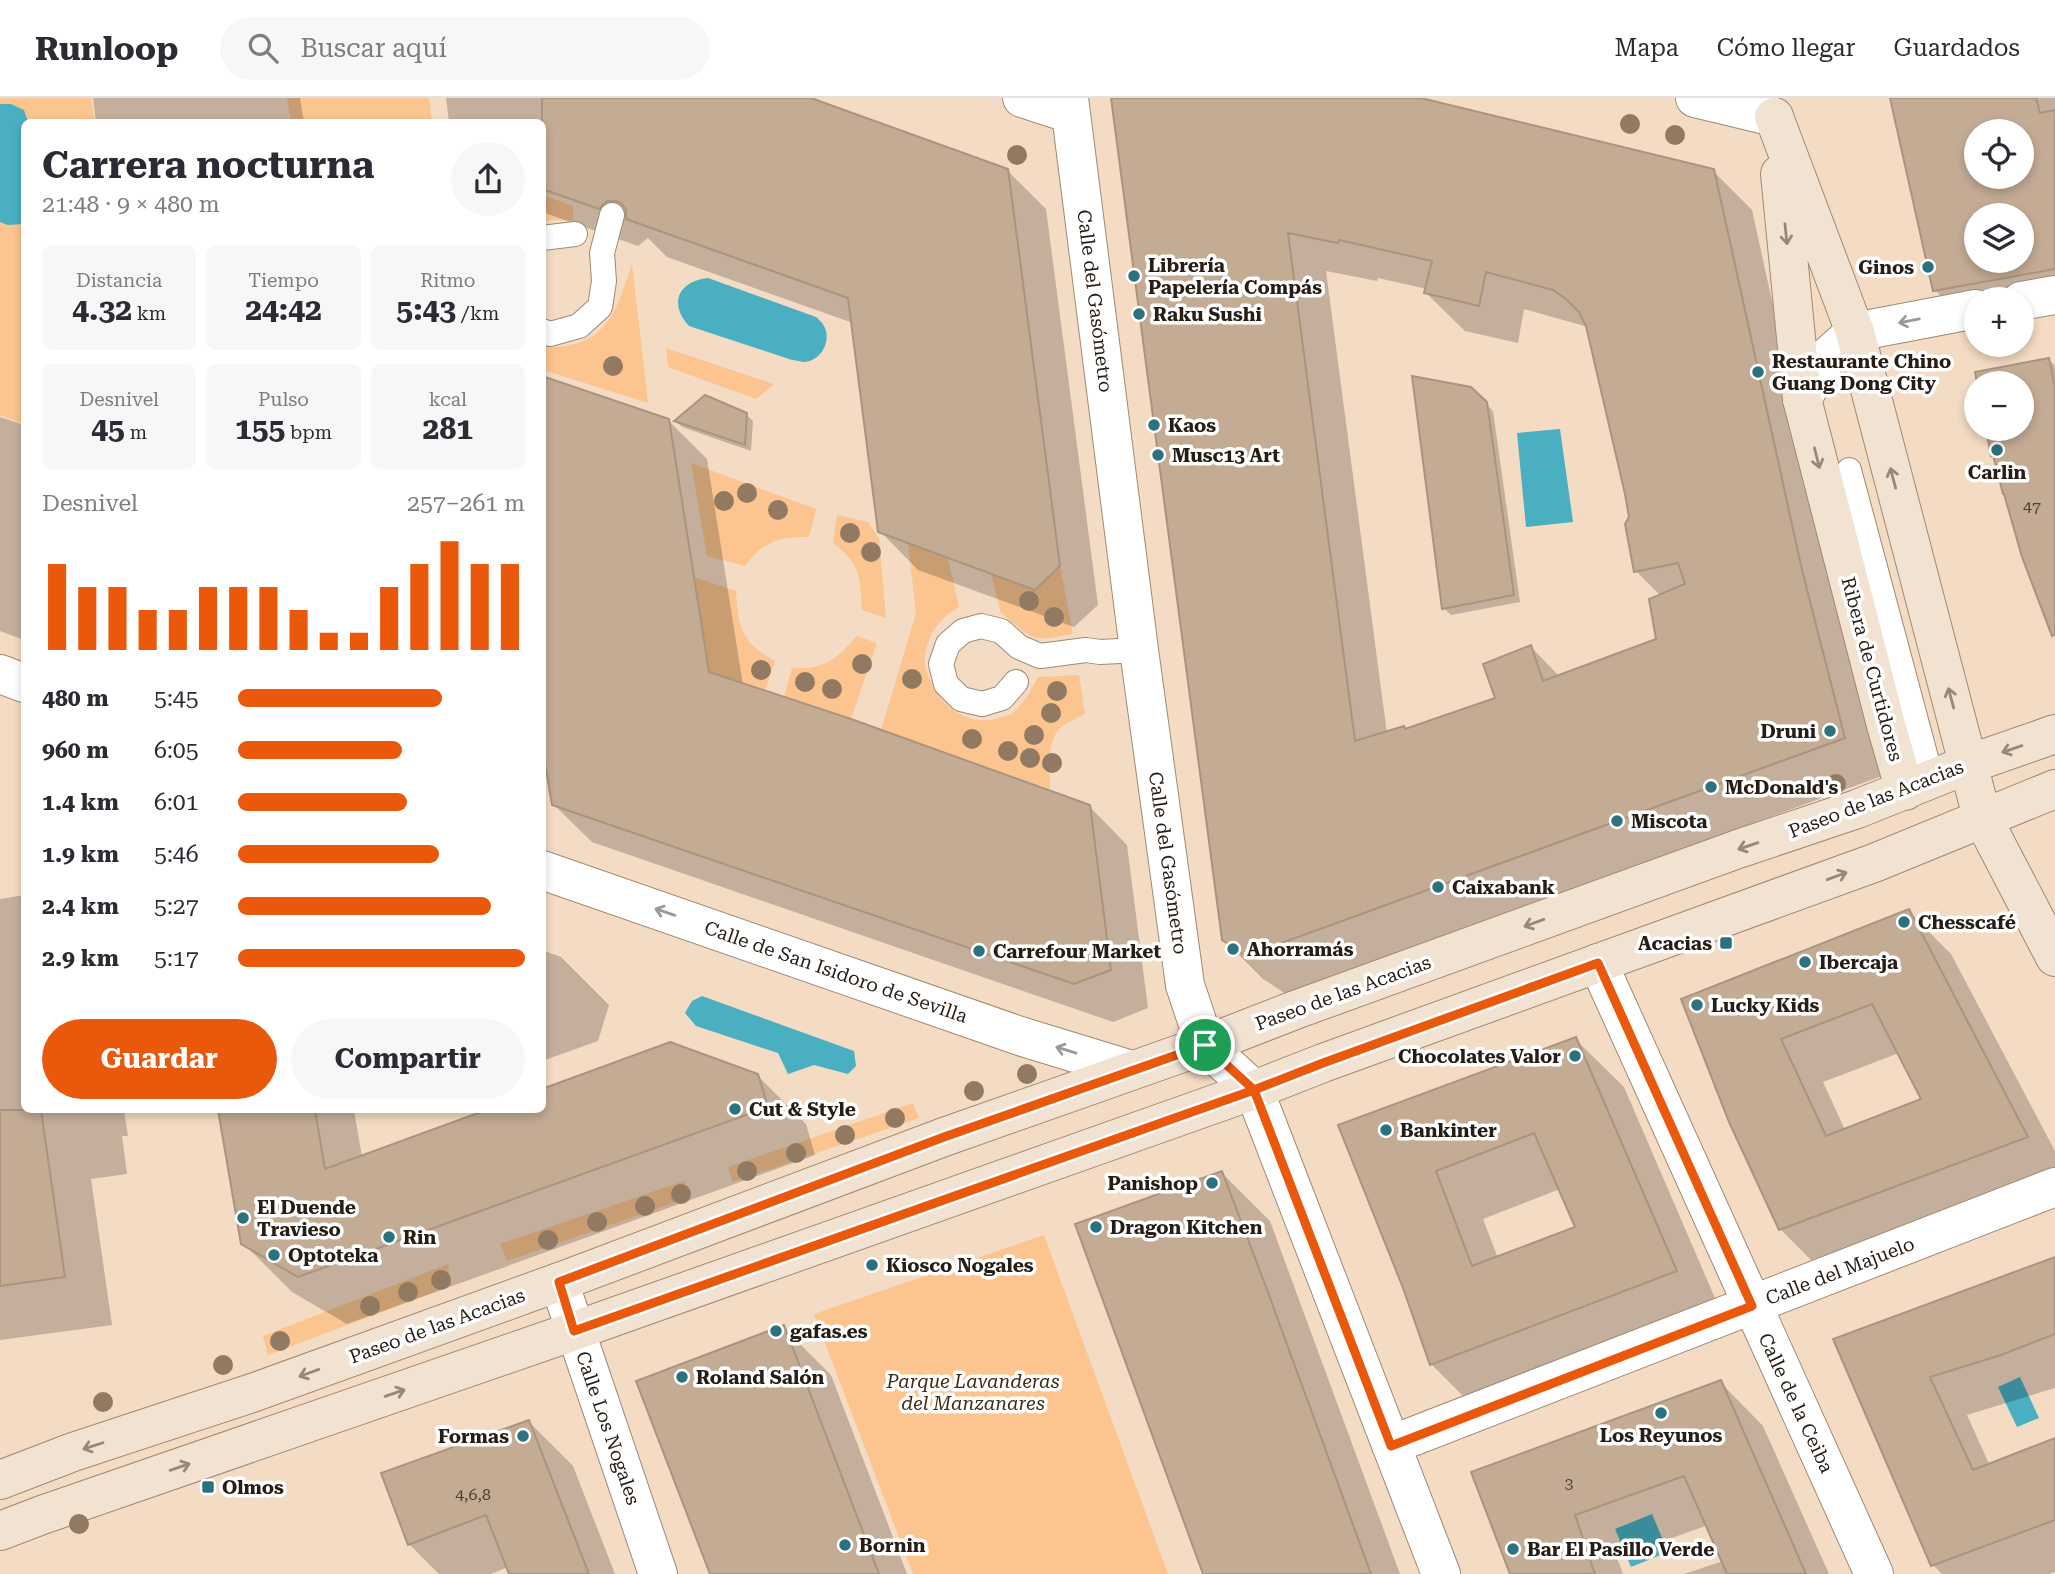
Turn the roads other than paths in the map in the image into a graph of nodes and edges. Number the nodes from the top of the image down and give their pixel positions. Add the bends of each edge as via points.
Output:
1 (1022, 98) edge
2 (1695, 98) edge
3 (1070, 106) edge
4 (1772, 108) edge
5 (612, 215) dead end
6 (575, 234) dead end
7 (546, 238) edge
8 (2055, 295) edge
9 (2034, 299) edge
10 (1964, 311) edge
11 (546, 332) edge
12 (1855, 332) junction
13 (1802, 399) junction
14 (1849, 470) dead end
15 (1139, 650) junction
16 (0, 674) edge
17 (21, 682) edge
18 (1016, 682) dead end
19 (2055, 734) edge
20 (1969, 764) junction
21 (1919, 785) junction
22 (2055, 789) edge
23 (1982, 817) junction
24 (546, 871) edge
25 (2055, 957) edge
26 (1598, 963) junction
27 (1205, 1045) junction
28 (1131, 1070) junction
29 (1254, 1090) junction
30 (2055, 1187) edge
31 (559, 1282) junction
32 (1752, 1306) junction
33 (574, 1331) junction
34 (1391, 1446) junction
35 (0, 1480) edge
36 (0, 1531) edge
37 (658, 1574) edge
38 (1441, 1574) edge
39 (1874, 1574) edge

1 - 3 street
2 - 4 street
3 - 15 street, Calle del Gasómetro
4 - 12 main road
4 -> 13 main road, Ribera de Curtidores
5 - 11 lane via 602,253 600,307 579,326
6 - 7 lane
8 - 9 street
10 -> 12 street
12 - 13 street via 1827,357
20 -> 12 main road
13 -> 21 main road, Ribera de Curtidores via 1882,712
14 - 21 lane
15 - 18 lane via 1040,656 1000,631 981,626 963,631 948,644 941,664 946,684 961,699 982,704 1002,698
15 - 27 street, Calle del Gasómetro via 1185,985
16 - 17 street
19 -> 20 main road, Paseo de las Acacias
20 - 21 main road, Paseo de las Acacias
20 - 23 main road
21 - 23 main road
21 -> 27 main road, Paseo de las Acacias
22 - 23 main road
23 - 25 main road
26 -> 23 main road via 1874,863
28 -> 24 street, Calle de San Isidoro de Sevilla
26 - 29 main road
26 - 32 street, Calle de la Ceiba
27 - 28 main road, Paseo de las Acacias
27 - 29 street, Calle del Gasómetro
28 - 31 main road, Paseo de las Acacias
29 - 33 main road
29 - 34 street, Calle del Gasómetro
30 - 32 street, Calle del Majuelo
31 - 33 street, Calle Los Nogales
31 -> 35 main road, Paseo de las Acacias
32 - 34 street, Calle del Majuelo
32 - 39 street, Calle de la Ceiba
36 -> 33 main road
33 - 37 street, Calle Los Nogales
34 - 38 street, Calle del Gasómetro

